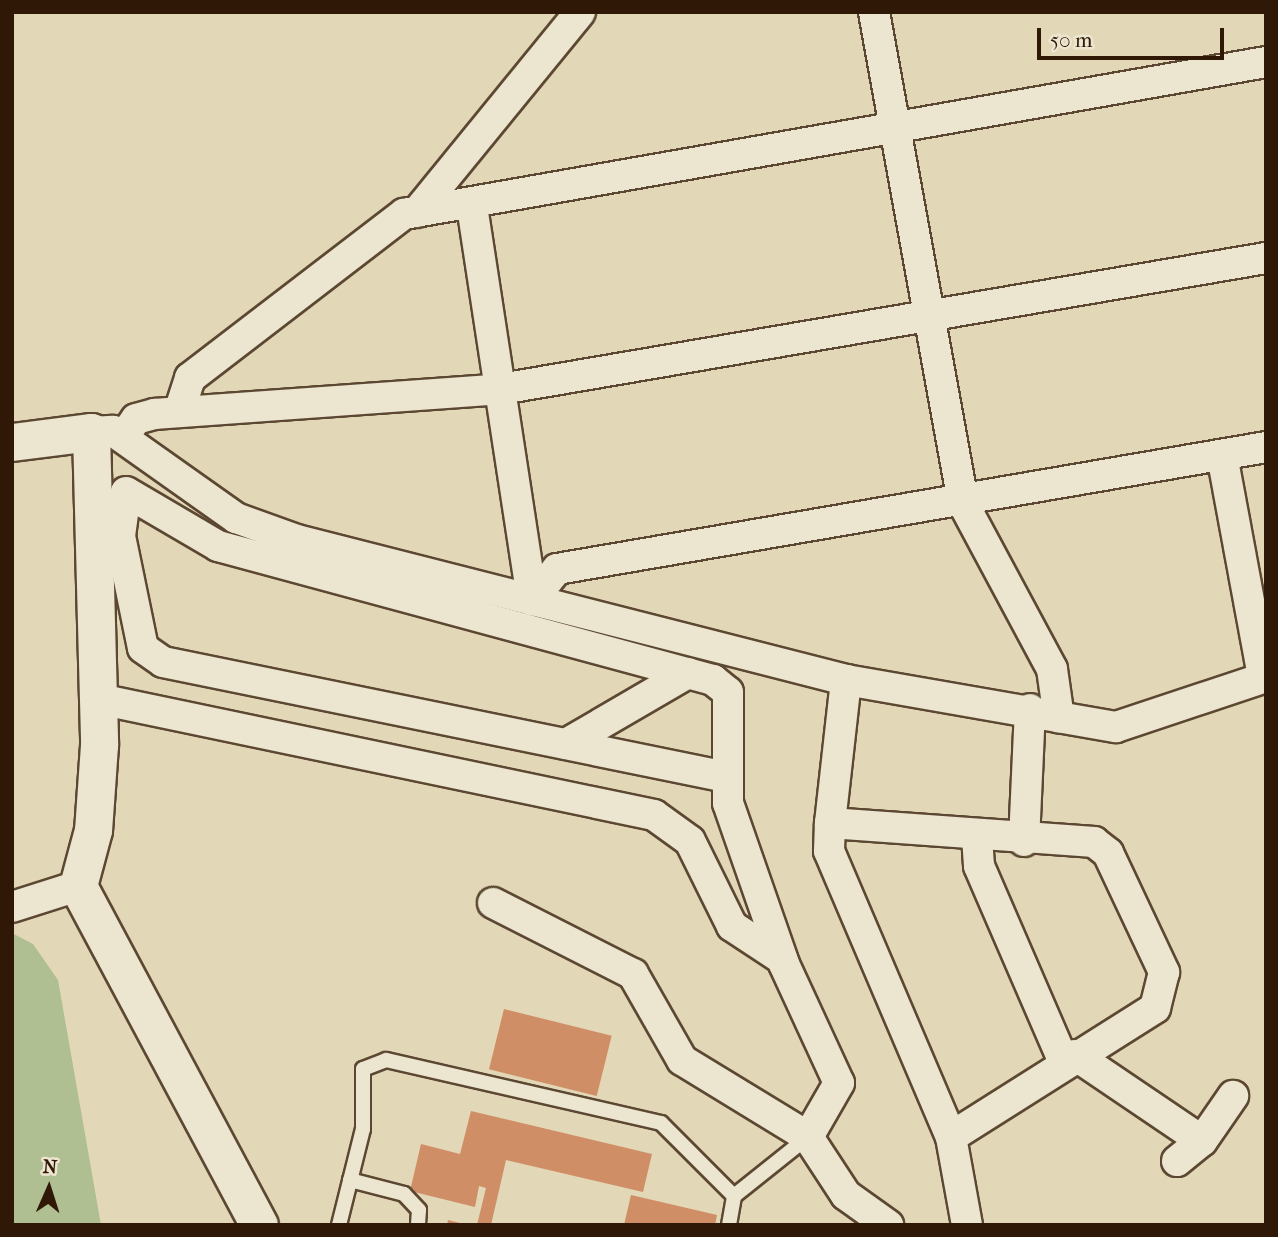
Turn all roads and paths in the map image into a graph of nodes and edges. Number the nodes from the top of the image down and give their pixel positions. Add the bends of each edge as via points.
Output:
1 (580, 12) edge
2 (874, 12) edge
3 (1266, 62) edge
4 (897, 125) junction
5 (472, 206) junction
6 (417, 212) junction
7 (1266, 258) edge
8 (930, 317) junction
9 (502, 389) junction
10 (178, 412) junction
11 (107, 435) junction
12 (12, 442) edge
13 (1266, 447) edge
14 (1222, 455) junction
15 (963, 503) junction
16 (108, 536) junction
17 (532, 600) junction
18 (484, 604) junction
19 (688, 673) junction
20 (1265, 677) edge
21 (846, 680) junction
22 (99, 699) junction
23 (1030, 709) junction
24 (1059, 718) junction
25 (566, 744) junction
26 (726, 777) junction
27 (830, 823) junction
28 (977, 837) junction
29 (1024, 841) junction
30 (78, 886) junction
31 (493, 903) dead end
32 (12, 907) edge
33 (782, 959) junction
34 (1069, 1058) junction
35 (1233, 1096) dead end
36 (808, 1137) junction
37 (951, 1137) junction
38 (1202, 1141) junction
39 (1177, 1161) dead end
40 (350, 1180) junction
41 (734, 1196) junction
42 (260, 1225) edge
43 (339, 1225) edge
44 (418, 1225) edge
45 (729, 1225) edge
46 (888, 1225) edge
47 (967, 1225) edge

1 - 6 street
2 - 4 street
3 - 4 street
4 - 5 street
4 - 8 street
5 - 6 street
5 - 9 street
6 - 10 street via 404,214 190,378 180,392
7 - 8 street
8 - 9 street
8 - 15 street
9 - 10 street
9 - 17 street
10 - 11 street via 136,419
11 - 12 street
11 - 16 street
11 - 18 street via 236,518
13 - 14 street
14 - 15 street
14 - 20 street
15 - 17 street via 557,569
15 - 24 street via 1052,669
16 - 18 street via 126,492 218,546
16 - 22 street
16 - 25 street via 143,648 163,662
17 - 18 street
17 - 21 street
18 - 19 street
19 - 25 street
19 - 26 street via 728,692
20 - 24 street via 1116,727
21 - 23 street
21 - 27 street
22 - 30 street via 93,830
22 - 33 street via 654,816 690,841 732,926
23 - 24 street
23 - 29 street
25 - 26 street
26 - 33 street via 728,803
27 - 28 street
27 - 37 street via 829,851
28 - 29 street
28 - 34 street via 979,866
29 - 34 street via 1094,842 1108,853 1164,972 1155,1008
30 - 32 street
30 - 42 street
31 - 36 street via 633,974 682,1060
33 - 36 street via 839,1083
34 - 37 street
34 - 38 street
35 - 38 street
36 - 41 lane
36 - 46 street via 846,1195
37 - 47 street
38 - 39 street
40 - 41 lane via 363,1129 363,1069 386,1060 661,1123
40 - 43 lane
40 - 44 lane via 404,1194 419,1210
41 - 45 lane

